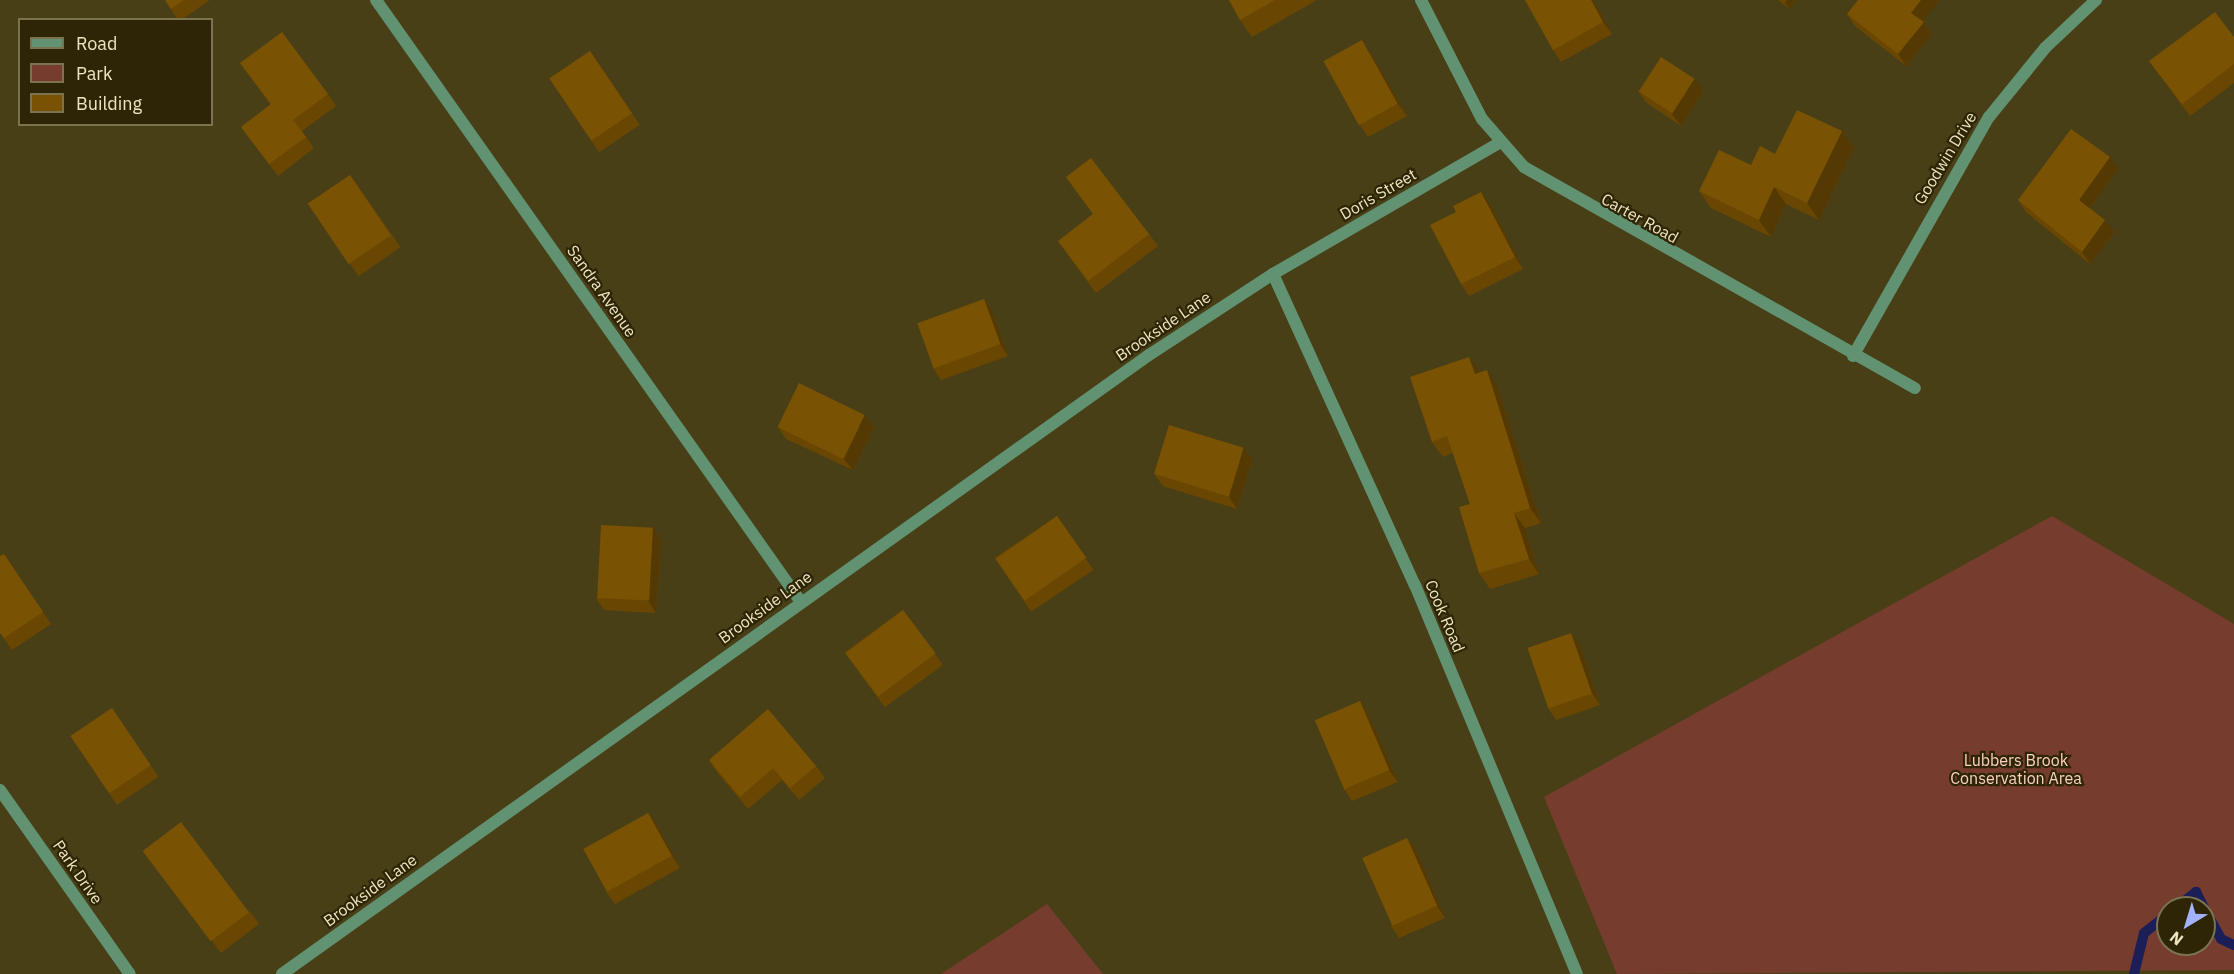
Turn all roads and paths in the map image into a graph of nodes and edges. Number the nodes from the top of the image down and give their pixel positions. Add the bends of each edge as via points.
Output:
1 (376, 0) edge
2 (1420, 0) edge
3 (2096, 0) edge
4 (1499, 143) junction
5 (1273, 274) junction
6 (1853, 356) junction
7 (1915, 388) dead end
8 (801, 602) junction
9 (0, 790) edge
10 (130, 974) edge
11 (282, 974) edge
12 (1577, 974) edge

1 - 8 street, Sandra Avenue
2 - 4 street, Carter Road
3 - 6 street, Goodwin Drive via 2045,48 1989,117
4 - 5 street, Doris Street
4 - 6 street, Carter Road via 1554,188
5 - 8 street, Brookside Lane via 1149,355
5 - 12 street, Cook Road via 1415,585
6 - 7 street, Carter Road
8 - 11 street, Brookside Lane
9 - 10 street, Park Drive

